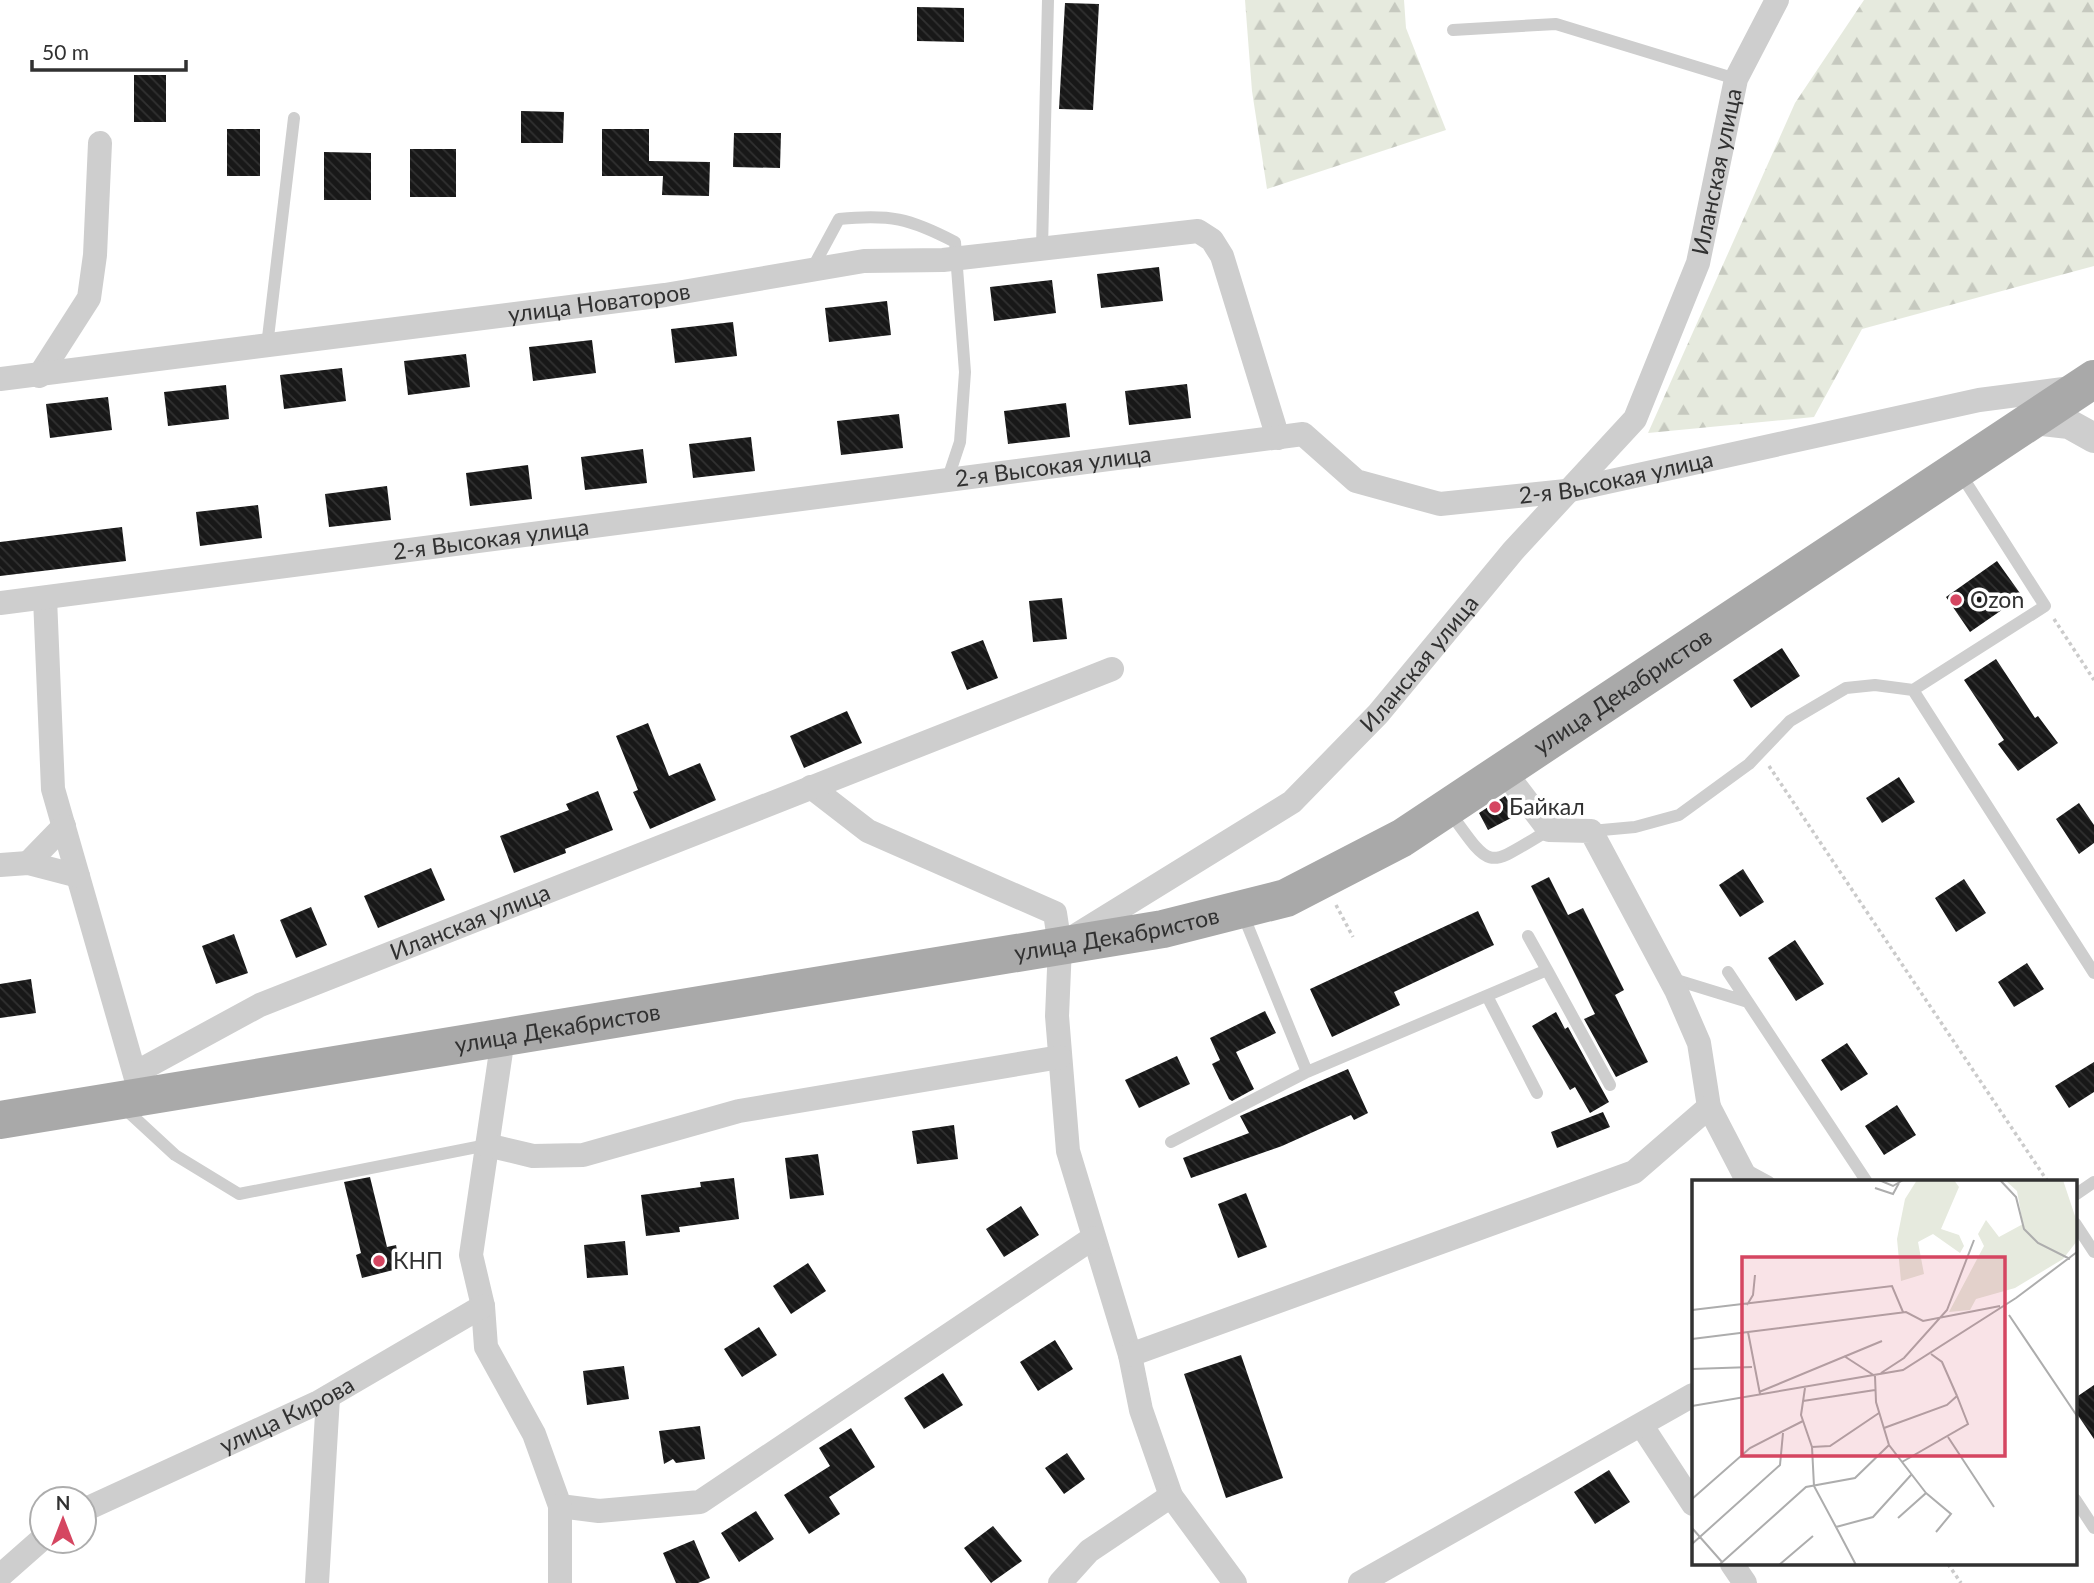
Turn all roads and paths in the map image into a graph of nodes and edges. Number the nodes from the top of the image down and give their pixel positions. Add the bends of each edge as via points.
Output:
1 (1048, 0) edge
2 (1777, 0) edge
3 (1453, 30) dead end
4 (1736, 79) junction
5 (293, 118) dead end
6 (100, 143) dead end
7 (1042, 248) junction
8 (954, 259) junction
9 (812, 269) junction
10 (267, 346) junction
11 (39, 376) junction
12 (0, 379) edge
13 (2088, 383) edge
14 (2033, 420) junction
15 (1278, 438) junction
16 (2094, 438) edge
17 (1958, 470) junction
18 (947, 481) junction
19 (1566, 491) junction
20 (44, 598) junction
21 (0, 603) edge
22 (2045, 606) junction
23 (1112, 668) dead end
24 (2094, 680) edge
25 (1913, 690) junction
26 (1760, 752) junction
27 (1504, 771) junction
28 (811, 787) junction
29 (1447, 808) junction
30 (64, 826) junction
31 (1549, 830) junction
32 (1591, 831) junction
33 (28, 863) junction
34 (0, 865) edge
35 (78, 876) junction
36 (1241, 909) junction
37 (1528, 936) dead end
38 (1059, 946) junction
39 (1547, 970) junction
40 (1728, 972) dead end
41 (2094, 973) edge
42 (1670, 978) junction
43 (1488, 996) junction
44 (1748, 1002) junction
45 (503, 1038) junction
46 (1060, 1057) junction
47 (1307, 1072) junction
48 (1610, 1085) dead end
49 (131, 1091) junction
50 (1537, 1093) dead end
51 (1709, 1107) junction
52 (0, 1120) edge
53 (1171, 1142) dead end
54 (487, 1145) junction
55 (1743, 1174) edge
56 (1762, 1180) edge
57 (1866, 1180) edge
58 (2047, 1180) edge
59 (2094, 1182) edge
60 (2076, 1194) edge
61 (2076, 1225) edge
62 (1093, 1238) junction
63 (2094, 1252) edge
64 (482, 1307) junction
65 (1130, 1355) junction
66 (1692, 1396) edge
67 (328, 1397) junction
68 (1642, 1426) junction
69 (1171, 1496) junction
70 (2076, 1501) edge
71 (1692, 1502) edge
72 (98, 1504) edge
73 (559, 1506) junction
74 (2094, 1528) edge
75 (28, 1551) edge
76 (1733, 1566) edge
77 (1949, 1566) edge
78 (0, 1576) edge
79 (317, 1583) edge
80 (560, 1583) edge
81 (1060, 1583) edge
82 (1235, 1583) edge
83 (1360, 1583) edge
84 (1745, 1583) edge
85 (1961, 1583) edge

1 - 7 lane
2 - 4 street, Иланская улица
3 - 4 lane via 1556,24
4 - 19 street, Иланская улица via 1698,263 1635,419
5 - 10 lane
6 - 11 street via 89,298
7 - 8 street, улица Новаторов
7 - 15 street, улица Новаторов via 1198,231 1212,240 1222,256
8 - 9 street, улица Новаторов via 864,261
8 - 9 lane via 955,242 882,215 839,219
8 - 18 lane via 965,372 960,442
9 - 10 street, улица Новаторов via 665,295
10 - 11 street, улица Новаторов
11 - 12 street, улица Новаторов
13 - 14 main road, улица Декабристов
13 - 19 street, 2-я Высокая улица via 1979,400
14 - 16 street via 2069,424
14 - 17 main road, улица Декабристов
15 - 18 street, 2-я Высокая улица
15 - 19 street, 2-я Высокая улица via 1303,434 1356,481 1440,504
17 - 22 lane
17 - 27 main road, улица Декабристов
18 - 20 street, 2-я Высокая улица
19 - 38 street, Иланская улица via 1378,714 1292,802
20 - 21 street, 2-я Высокая улица
20 - 30 street via 53,789
22 - 24 path
22 - 25 lane
23 - 28 street, Иланская улица
25 - 26 lane via 1875,685 1846,688 1790,722
25 - 41 lane
26 - 32 lane via 1679,815 1635,827
26 - 58 path
27 - 29 main road, улица Декабристов
27 - 31 street
28 - 38 street via 868,831 1055,913
28 - 49 street, Иланская улица via 260,1005
29 - 31 lane via 1482,856 1490,859 1503,857
29 - 36 main road, улица Декабристов via 1402,838 1286,898
30 - 33 street
30 - 35 street
31 - 32 street
32 - 42 street
33 - 34 street
33 - 35 street
35 - 49 street
36 - 38 main road, улица Декабристов via 1163,929
36 - 47 lane
37 - 39 lane
38 - 45 main road, улица Декабристов
38 - 46 street
39 - 43 lane
39 - 48 lane
40 - 44 lane
42 - 44 lane
42 - 51 street via 1699,1043
43 - 47 lane
43 - 50 lane
44 - 57 lane
45 - 49 main road, улица Декабристов
45 - 54 street
46 - 54 street via 739,1111 583,1155 533,1156
46 - 62 street via 1068,1151
47 - 53 lane
49 - 52 main road, улица Декабристов
49 - 54 lane via 175,1155 239,1194
51 - 55 street
51 - 65 street via 1634,1172
54 - 64 street via 471,1255
55 - 56 lane
59 - 60 lane
61 - 63 lane
62 - 65 street
62 - 73 street via 700,1502 599,1511
64 - 67 street, улица Кирова
64 - 73 street via 486,1348 534,1434
65 - 69 street via 1142,1410
66 - 68 street
67 - 72 street, улица Кирова
67 - 79 street
68 - 71 street
68 - 83 street
69 - 81 street via 1089,1550
69 - 82 street
70 - 74 lane
73 - 80 street
75 - 78 street
76 - 84 street
77 - 85 path

